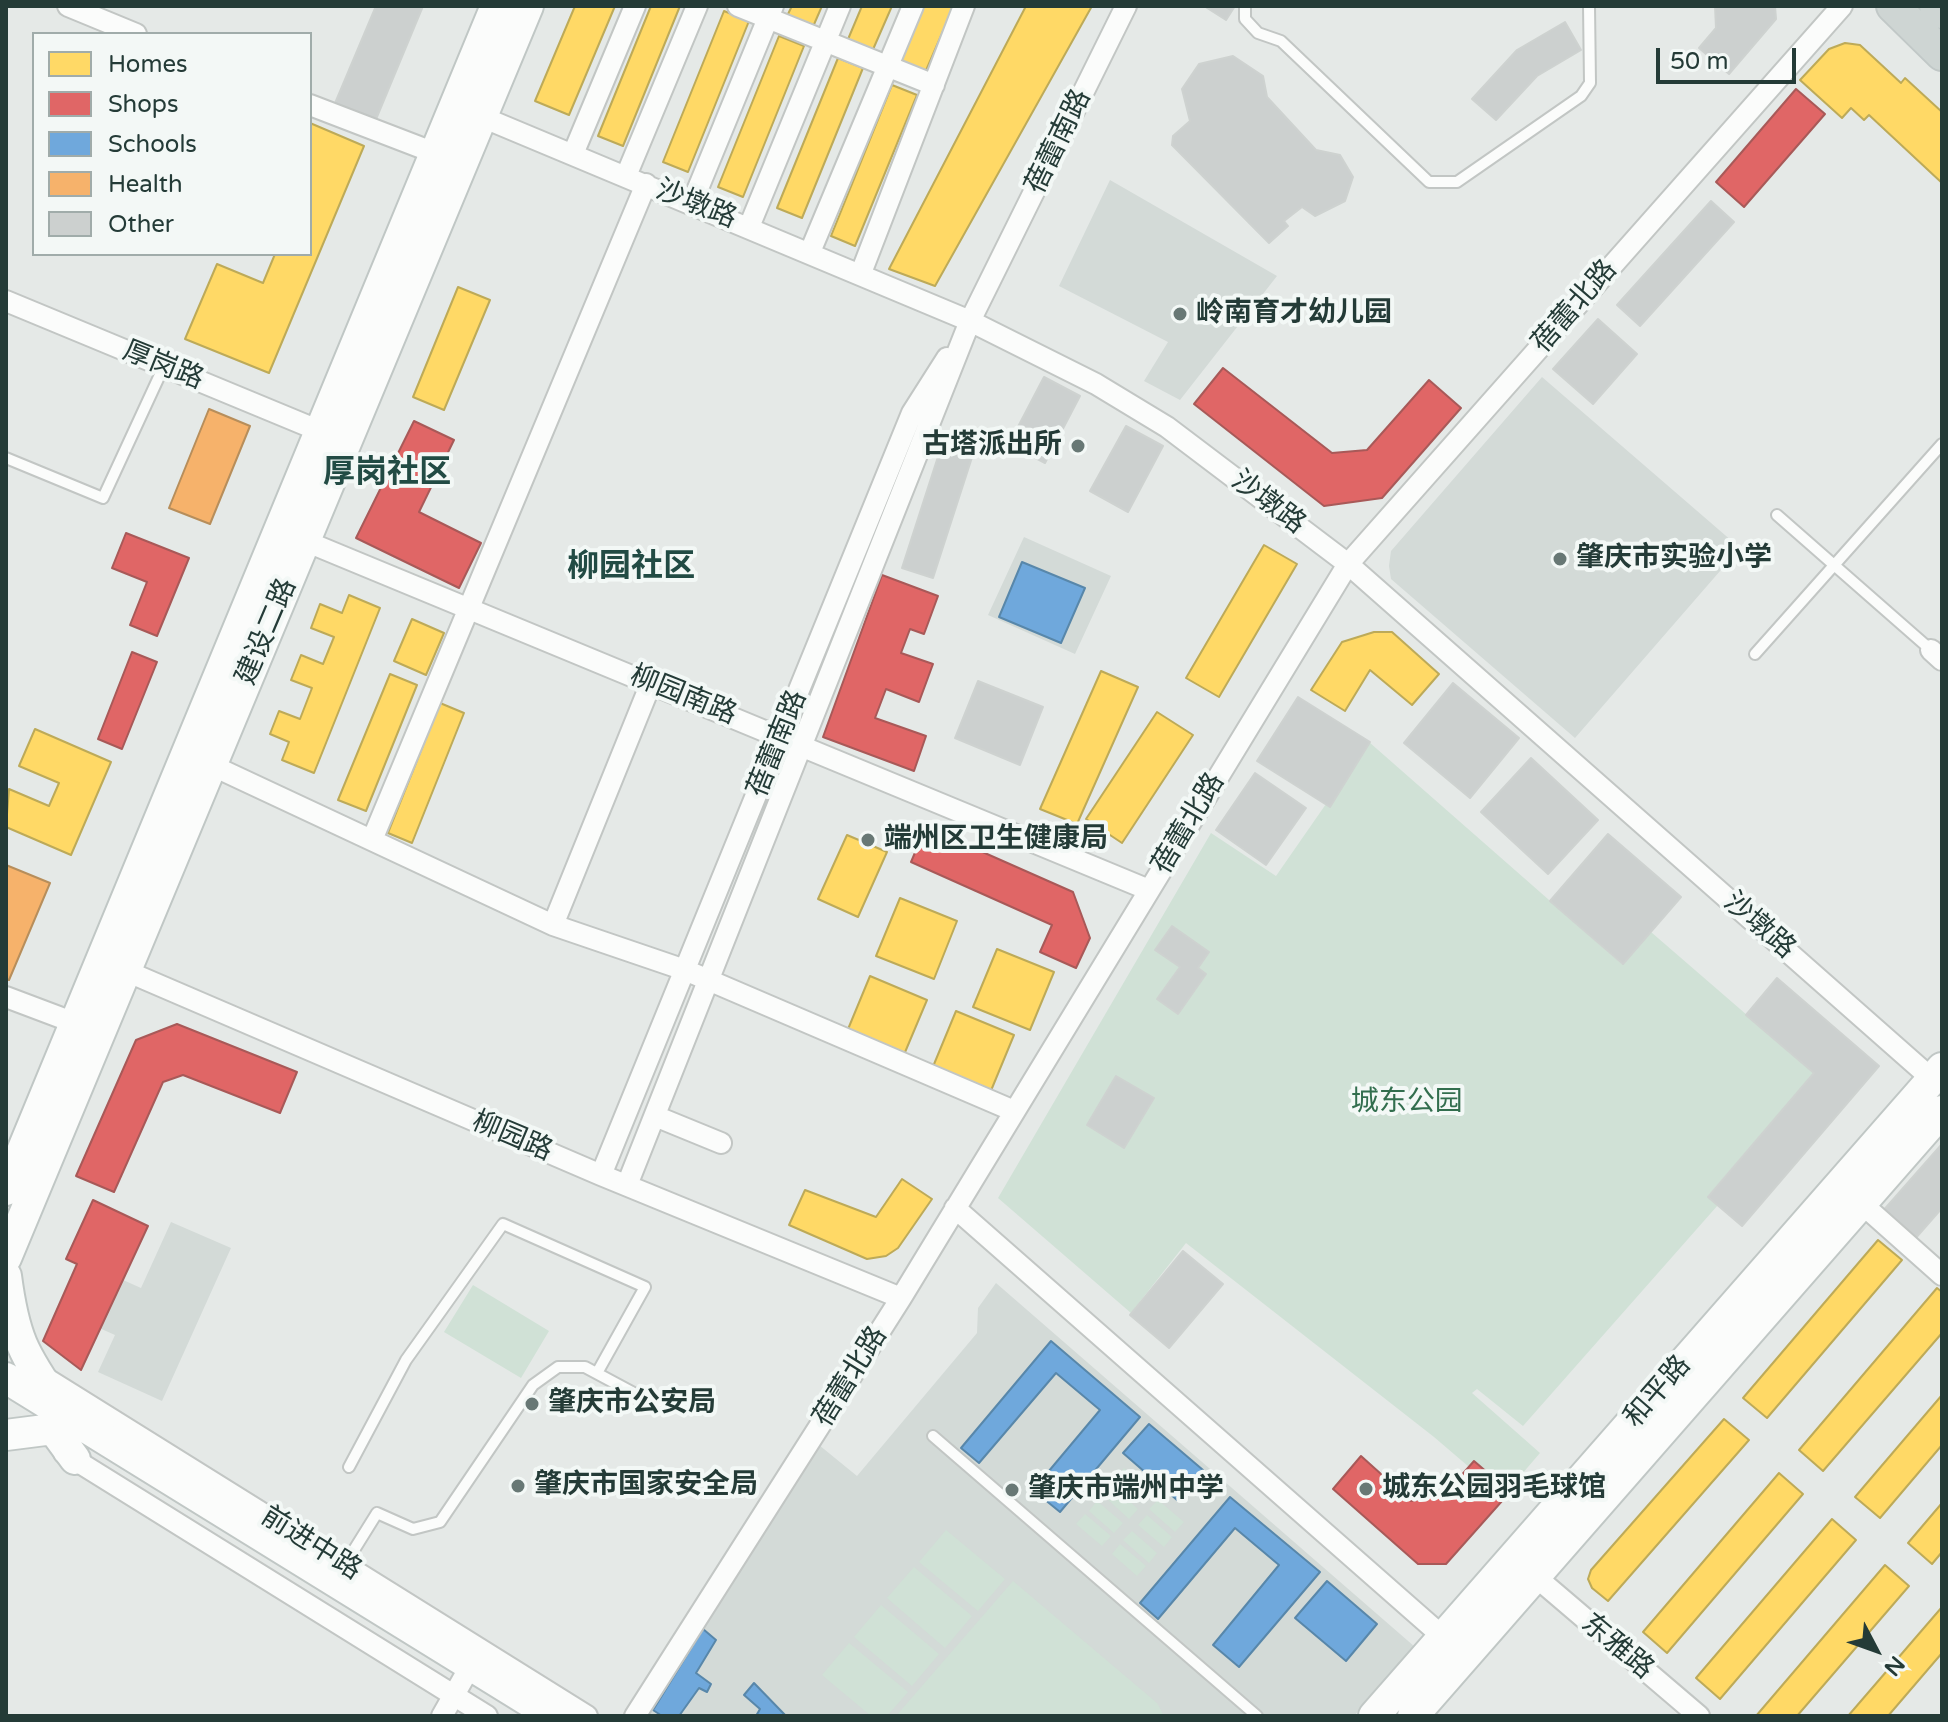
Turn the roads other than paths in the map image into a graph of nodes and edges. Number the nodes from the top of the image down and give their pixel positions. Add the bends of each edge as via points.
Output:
1 (68, 6) edge
2 (528, 6) edge
3 (635, 6) edge
4 (697, 6) edge
5 (738, 6) edge
6 (840, 6) edge
7 (913, 6) edge
8 (964, 6) edge
9 (1126, 6) edge
10 (1245, 6) edge
11 (1589, 6) edge
12 (1842, 6) edge
13 (1893, 6) edge
14 (1936, 6) edge
15 (490, 8) edge
16 (770, 12) edge
17 (1942, 12) edge
18 (131, 32) edge
19 (825, 43) junction
20 (1942, 54) edge
21 (887, 69) junction
22 (934, 85) junction
23 (312, 106) edge
24 (482, 117) junction
25 (435, 153) junction
26 (573, 154) junction
27 (626, 176) junction
28 (646, 184) junction
29 (692, 203) junction
30 (749, 227) junction
31 (810, 252) junction
32 (861, 273) junction
33 (6, 301) edge
34 (970, 321) junction
35 (164, 366) junction
36 (320, 431) junction
37 (1942, 444) edge
38 (6, 458) edge
39 (1777, 515) dead end
40 (305, 541) junction
41 (1348, 564) junction
42 (1834, 565) junction
43 (469, 608) junction
44 (1755, 654) dead end
45 (1936, 655) edge
46 (651, 683) junction
47 (782, 737) junction
48 (803, 746) junction
49 (211, 765) junction
50 (372, 840) junction
51 (1149, 890) junction
52 (553, 925) junction
53 (685, 970) junction
54 (126, 971) junction
55 (709, 980) junction
56 (6, 997) edge
57 (75, 1023) junction
58 (1937, 1073) edge
59 (1014, 1111) junction
60 (1942, 1111) edge
61 (655, 1116) junction
62 (721, 1143) dead end
63 (601, 1175) junction
64 (627, 1185) junction
65 (7, 1187) edge
66 (1861, 1203) junction
67 (955, 1208) junction
68 (6, 1258) edge
69 (1942, 1275) edge
70 (6, 1276) edge
71 (901, 1298) junction
72 (597, 1373) junction
73 (21, 1374) edge
74 (6, 1402) edge
75 (656, 1405) dead end
76 (49, 1423) edge
77 (933, 1436) dead end
78 (75, 1459) joint
79 (349, 1467) dead end
80 (1536, 1577) junction
81 (336, 1578) junction
82 (1454, 1646) junction
83 (462, 1681) junction
84 (442, 1716) edge
85 (487, 1716) edge
86 (515, 1716) edge
87 (553, 1716) edge
88 (587, 1716) edge
89 (635, 1716) edge
90 (1257, 1716) edge
91 (1374, 1716) edge
92 (1413, 1716) edge
93 (1699, 1716) edge

1 - 18 street
2 - 24 main road, 建设二路
3 - 26 street
4 - 27 street
5 - 16 street
6 - 19 street
7 - 21 street
8 - 22 street
9 - 34 street, 蓓蕾南路
10 - 11 lane via 1245,19 1258,33 1281,41 1429,182 1457,182 1581,96 1590,83
12 - 41 street, 蓓蕾北路
13 - 20 main road
14 - 17 main road
15 - 25 main road, 建设二路
16 - 19 street
16 - 29 street
19 - 21 street
19 - 30 street
21 - 22 street
21 - 31 street
22 - 32 street
23 - 25 street
24 - 26 street, 沙墩路
24 - 40 main road, 建设二路
25 - 36 main road, 建设二路
26 - 27 street, 沙墩路
27 - 28 street, 沙墩路
28 - 29 street, 沙墩路
28 - 43 street
29 - 30 street, 沙墩路
30 - 31 street, 沙墩路
31 - 32 street, 沙墩路
32 - 34 street, 沙墩路
33 - 35 street, 厚岗路
34 - 41 street, 沙墩路 via 1096,384 1167,427
34 - 47 street, 蓓蕾南路 via 912,413
34 - 48 street, 蓓蕾南路
35 - 36 street, 厚岗路
35 - 38 lane via 103,498
36 - 57 main road, 建设二路
37 - 42 lane
39 - 42 lane
40 - 43 street, 柳园南路
40 - 49 main road, 建设二路
41 - 51 street, 蓓蕾北路
41 - 58 street, 沙墩路
42 - 44 lane
42 - 45 lane
43 - 46 street, 柳园南路
43 - 50 street
46 - 47 street, 柳园南路
46 - 52 street
47 - 48 street, 柳园南路
47 - 53 street, 蓓蕾南路
48 - 51 street, 柳园南路
48 - 55 street, 蓓蕾南路
49 - 50 street
49 - 54 main road, 建设二路
50 - 52 street
51 - 59 street, 蓓蕾北路
52 - 53 street
53 - 55 street
53 - 63 street, 蓓蕾南路
54 - 63 street, 柳园路
54 - 68 main road, 建设二路
55 - 59 street
55 - 61 street, 蓓蕾南路
56 - 57 street
57 - 65 main road, 建设二路
58 - 82 main road, 和平路
59 - 67 street, 蓓蕾北路
60 - 66 main road, 和平路
61 - 62 street
61 - 64 street, 蓓蕾南路
63 - 64 street, 柳园路
64 - 71 street, 柳园路
66 - 69 street
66 - 80 main road, 和平路
67 - 71 street, 蓓蕾北路
67 - 82 street
70 - 73 main road
71 - 89 street, 蓓蕾北路
72 - 75 lane
72 - 79 lane via 645,1287 503,1224 406,1360
72 - 81 lane via 585,1367 558,1367 533,1385 440,1522 413,1529 377,1513
73 - 76 main road
74 - 76 main road, 前进中路
76 - 78 main road
76 - 81 main road
76 - 83 main road, 前进中路
77 - 90 lane
78 - 83 street, 前进中路
80 - 82 main road, 和平路
80 - 93 street, 东雅路
81 - 83 main road
81 - 88 street, 前进中路
82 - 91 main road, 和平路
82 - 92 main road, 和平路
83 - 84 street
83 - 85 street, 前进中路
83 - 86 main road, 前进中路
83 - 87 main road

